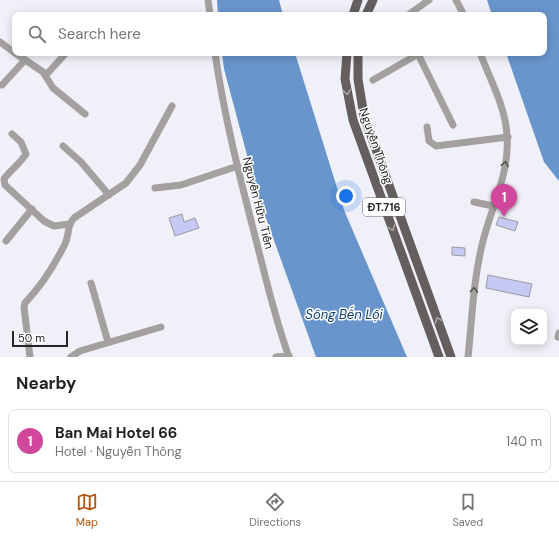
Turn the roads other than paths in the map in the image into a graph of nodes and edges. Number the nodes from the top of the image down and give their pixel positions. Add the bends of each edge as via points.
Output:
1 (208, 0) edge
2 (358, 0) edge
3 (373, 0) edge
4 (429, 0) edge
5 (456, 0) edge
6 (210, 12) edge
7 (354, 12) edge
8 (367, 12) edge
9 (412, 12) edge
10 (462, 12) edge
11 (0, 42) edge
12 (12, 51) edge
13 (19, 56) edge
14 (63, 56) edge
15 (216, 56) edge
16 (347, 56) edge
17 (358, 56) edge
18 (415, 56) edge
19 (420, 56) edge
20 (481, 56) edge
21 (25, 60) junction
22 (46, 75) junction
23 (373, 80) dead end
24 (2, 85) dead end
25 (172, 106) dead end
26 (85, 114) dead end
27 (453, 124) dead end
28 (426, 127) dead end
29 (12, 134) dead end
30 (508, 137) junction
31 (63, 146) dead end
32 (238, 166) junction
33 (155, 188) dead end
34 (109, 195) junction
35 (474, 202) dead end
36 (493, 206) junction
37 (32, 209) junction
38 (69, 224) junction
39 (6, 241) dead end
40 (91, 283) dead end
41 (161, 327) dead end
42 (108, 342) junction
43 (30, 357) edge
44 (71, 357) edge
45 (276, 357) edge
46 (289, 357) edge
47 (439, 357) edge
48 (451, 357) edge
49 (468, 357) edge

1 - 6 street
2 - 7 main road
3 - 8 main road
4 - 9 street
5 - 10 street
11 - 12 street
13 - 21 street
14 - 22 street
15 - 32 street, Nguyễn Hữu Tiến
16 -> 47 main road, Nguyễn Thông / ĐT.716 via 346,79 353,120
48 -> 17 main road, Nguyễn Thông / ĐT.716 via 364,116 358,79
18 - 23 street
19 - 27 street
20 - 30 street via 501,107
21 - 22 street
21 - 24 street
22 - 26 street via 53,88
25 - 34 street via 140,165 126,183
28 - 30 street via 429,141 436,146
29 - 37 street via 21,142 26,154 22,162 4,179 5,185
36 -> 30 street via 503,175
31 - 34 street via 81,162
32 - 33 street via 181,185
32 - 46 street, Nguyễn Hữu Tiến
34 - 38 street
35 - 36 street
49 -> 36 street via 476,272
37 - 38 street via 50,224
37 - 39 street
38 - 43 street via 61,251 42,284 24,306
40 - 42 street
41 - 42 street
42 - 44 street via 80,351
45 - 46 street

